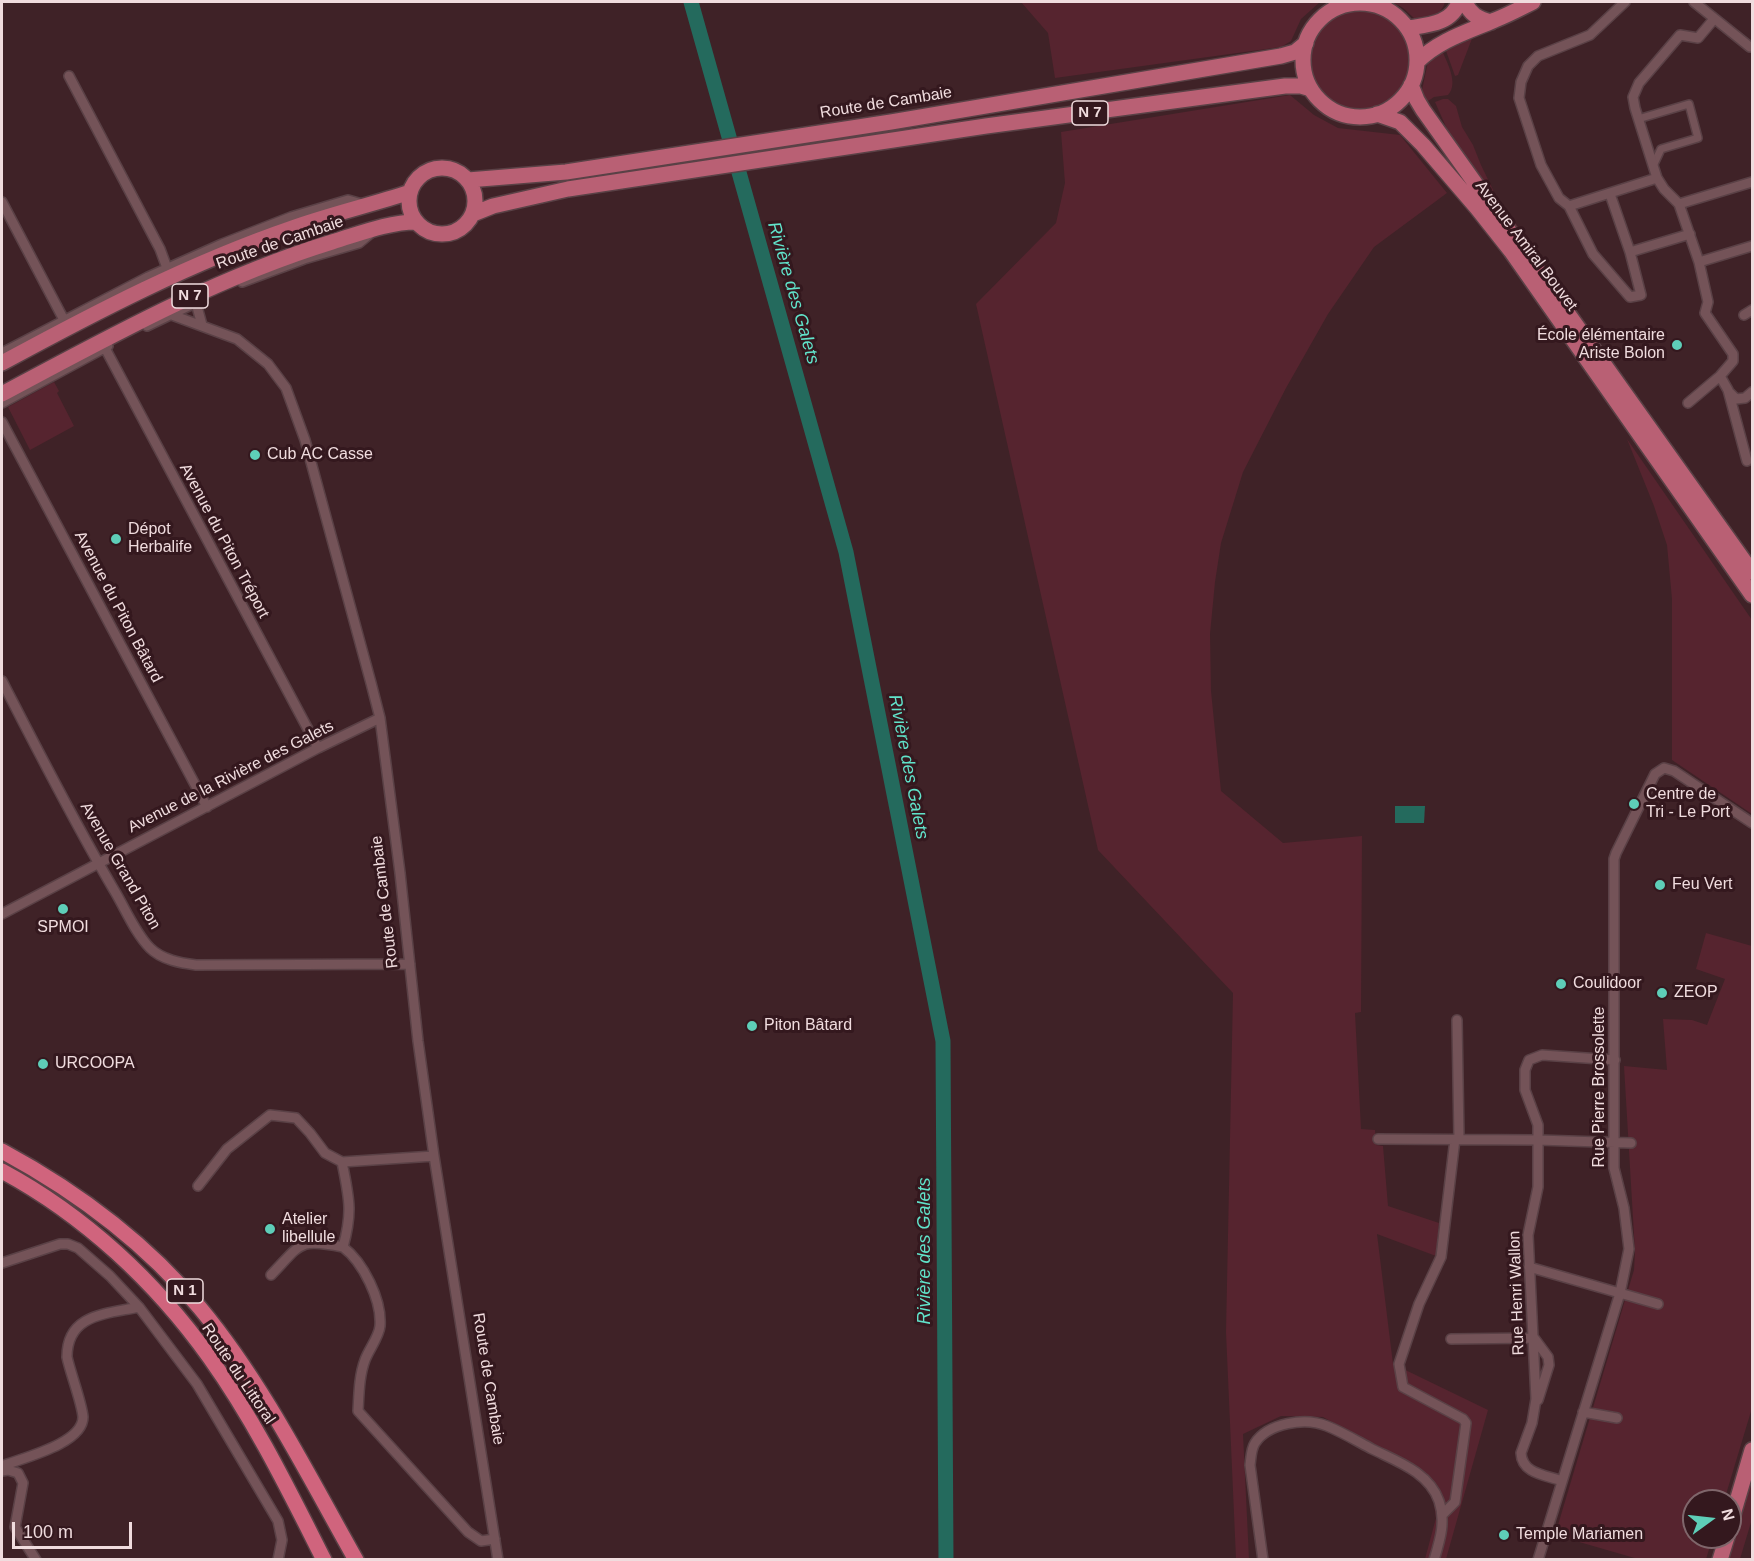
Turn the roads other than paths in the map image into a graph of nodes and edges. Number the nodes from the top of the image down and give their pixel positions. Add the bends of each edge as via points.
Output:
1 (1459, 2) edge
2 (1465, 2) edge
3 (1533, 2) edge
4 (1625, 2) edge
5 (1694, 2) edge
6 (1342, 4) edge
7 (1384, 5) edge
8 (1714, 19) junction
9 (1491, 22) junction
10 (1408, 28) junction
11 (1306, 43) junction
12 (1752, 49) edge
13 (1417, 62) junction
14 (69, 76) dead end
15 (1411, 85) junction
16 (1311, 89) junction
17 (1377, 114) junction
18 (1638, 119) junction
19 (1653, 166) junction
20 (1657, 178) junction
21 (468, 180) junction
22 (1752, 182) edge
23 (410, 192) junction
24 (1610, 194) junction
25 (2, 202) edge
26 (1679, 204) junction
27 (367, 205) junction
28 (1569, 206) junction
29 (473, 214) junction
30 (416, 222) junction
31 (373, 231) junction
32 (1690, 234) junction
33 (1752, 246) edge
34 (1630, 252) junction
35 (1699, 262) junction
36 (167, 268) junction
37 (196, 303) junction
38 (172, 315) junction
39 (64, 320) junction
40 (202, 325) junction
41 (105, 348) junction
42 (2, 353) edge
43 (2, 363) edge
44 (1720, 376) junction
45 (1728, 390) junction
46 (1752, 392) edge
47 (2, 394) edge
48 (2, 403) edge
49 (1688, 404) dead end
50 (2, 422) edge
51 (1747, 461) dead end
52 (1752, 572) edge
53 (1752, 595) edge
54 (2, 681) edge
55 (4, 694) edge
56 (380, 718) junction
57 (318, 748) junction
58 (207, 807) junction
59 (1752, 823) edge
60 (98, 863) junction
61 (2, 914) edge
62 (410, 964) junction
63 (1457, 1020) dead end
64 (1615, 1060) junction
65 (1378, 1139) dead end
66 (1457, 1139) junction
67 (1538, 1140) junction
68 (1614, 1143) junction
69 (1631, 1143) dead end
70 (2, 1151) edge
71 (434, 1156) junction
72 (342, 1162) junction
73 (2, 1171) edge
74 (198, 1186) dead end
75 (344, 1247) junction
76 (2, 1263) edge
77 (1529, 1267) junction
78 (271, 1275) dead end
79 (1620, 1293) junction
80 (1658, 1304) dead end
81 (139, 1307) junction
82 (1534, 1338) junction
83 (1451, 1339) dead end
84 (1535, 1411) junction
85 (1583, 1412) junction
86 (1617, 1418) dead end
87 (1752, 1450) edge
88 (2, 1466) edge
89 (2, 1471) edge
90 (1562, 1480) junction
91 (1741, 1489) edge
92 (1442, 1515) junction
93 (495, 1539) junction
94 (36, 1560) edge
95 (278, 1560) edge
96 (324, 1560) edge
97 (356, 1560) edge
98 (498, 1560) edge
99 (1263, 1560) edge
100 (1434, 1560) edge
101 (1538, 1560) edge

1 - 10 main road via 1454,13 1444,20
2 - 9 main road via 1480,20
3 - 9 main road
4 - 28 street via 1590,35 1538,56 1521,82 1519,98 1541,165
5 - 8 street
6 - 7 main road
6 - 11 main road via 1324,15
7 - 10 main road
8 - 12 street
8 - 18 street via 1698,38 1680,35 1639,83 1633,97
9 - 13 main road via 1442,42
10 - 13 main road
11 - 16 main road via 1304,68
11 - 21 main road, Route de Cambaie / N 7 via 1281,56 891,122 566,172
13 - 15 main road
14 - 36 street
15 - 17 main road via 1401,100
15 - 52 main road, Avenue Amiral Bouvet via 1424,110
16 - 17 main road via 1335,111 1363,117
16 - 29 main road, N 7 via 1285,86 894,140 568,189
17 - 53 main road, Avenue Amiral Bouvet via 1400,122 1411,133 1511,251
18 - 19 street
18 - 19 street via 1689,104 1698,138 1661,149
19 - 20 street
20 - 24 street
20 - 26 street
21 - 23 main road, Route de Cambaie via 451,169 430,170 414,183
21 - 29 main road via 475,195
22 - 26 street
23 - 27 main road, Route de Cambaie / N 7
23 - 30 main road via 410,208
24 - 28 street
24 - 34 street
25 - 39 street
26 - 32 street
27 - 36 street via 348,200 291,217
27 - 43 main road, Route de Cambaie / N 7 via 293,227 191,267
28 - 34 street via 1593,254 1630,297 1641,295
29 - 30 main road via 468,223 451,234 430,232
30 - 31 main road, Route de Cambaie / N 7
31 - 37 street via 359,243 304,259
31 - 47 main road, Route de Cambaie / N 7 via 304,251 201,291
32 - 34 street
32 - 35 street
33 - 35 street
35 - 44 street via 1708,302 1705,313 1733,354 1733,361
36 - 39 street
37 - 38 street
37 - 40 street
38 - 40 street, Route de Cambaie
38 - 41 street
39 - 42 street
40 - 56 street, Route de Cambaie via 237,339 268,364 286,388 305,440
41 - 48 street
41 - 57 street, Avenue du Piton Tréport
44 - 45 street
44 - 49 street
45 - 46 street via 1736,399
45 - 51 street
50 - 58 street, Avenue du Piton Bâtard
54 - 55 street, Avenue Grand Piton
55 - 60 street, Avenue Grand Piton
56 - 57 street, Avenue de la Rivière des Galets
56 - 62 street, Route de Cambaie
57 - 58 street, Avenue de la Rivière des Galets
58 - 60 street, Avenue de la Rivière des Galets
59 - 64 street, Rue Pierre Brossolette via 1674,771 1664,768 1655,774 1614,859
60 - 61 street, Avenue de la Rivière des Galets
60 - 62 street, Avenue Grand Piton via 149,947 181,963
62 - 71 street, Route de Cambaie
63 - 66 street
64 - 67 street, Rue Henri Wallon via 1542,1055 1529,1060 1525,1090 1537,1118
64 - 68 street, Rue Pierre Brossolette
65 - 66 street
66 - 67 street
66 - 92 street via 1441,1257 1419,1304 1399,1364 1403,1387 1466,1423 1455,1502
67 - 68 street
67 - 77 street, Rue Henri Wallon via 1538,1187 1528,1227
68 - 69 street
68 - 79 street, Rue Pierre Brossolette via 1614,1168 1629,1240
70 - 97 highway, N 1 via 94,1208 148,1254 201,1309 271,1412
71 - 72 street
71 - 93 street, Route de Cambaie
72 - 74 street via 325,1153 296,1118 270,1115 227,1149
72 - 75 street via 350,1199
73 - 96 highway, Route du Littoral / N 1 via 80,1222 137,1272 174,1312 228,1384
75 - 78 street via 317,1242 300,1245
75 - 93 street via 360,1264 379,1308 380,1328 365,1360 358,1411 468,1532 481,1541
76 - 81 street via 60,1244 73,1246 110,1276
77 - 79 street
77 - 82 street, Rue Henri Wallon
79 - 80 street
79 - 85 street, Rue Pierre Brossolette
81 - 88 street via 89,1318 70,1334 67,1357 83,1416 78,1430 60,1444
81 - 95 street via 197,1384 278,1521 282,1540
82 - 83 street
82 - 84 street, Rue Henri Wallon
82 - 84 street via 1545,1351 1549,1365
84 - 90 street, Rue Henri Wallon via 1521,1453 1524,1465
85 - 86 street
85 - 90 street, Rue Pierre Brossolette
87 - 91 main road
89 - 94 street via 18,1473 23,1483 15,1527
90 - 101 street, Rue Pierre Brossolette
92 - 99 street via 1431,1487 1414,1470 1325,1425 1287,1424 1254,1444 1250,1466
92 - 100 street via 1442,1533
93 - 98 street, Route de Cambaie

